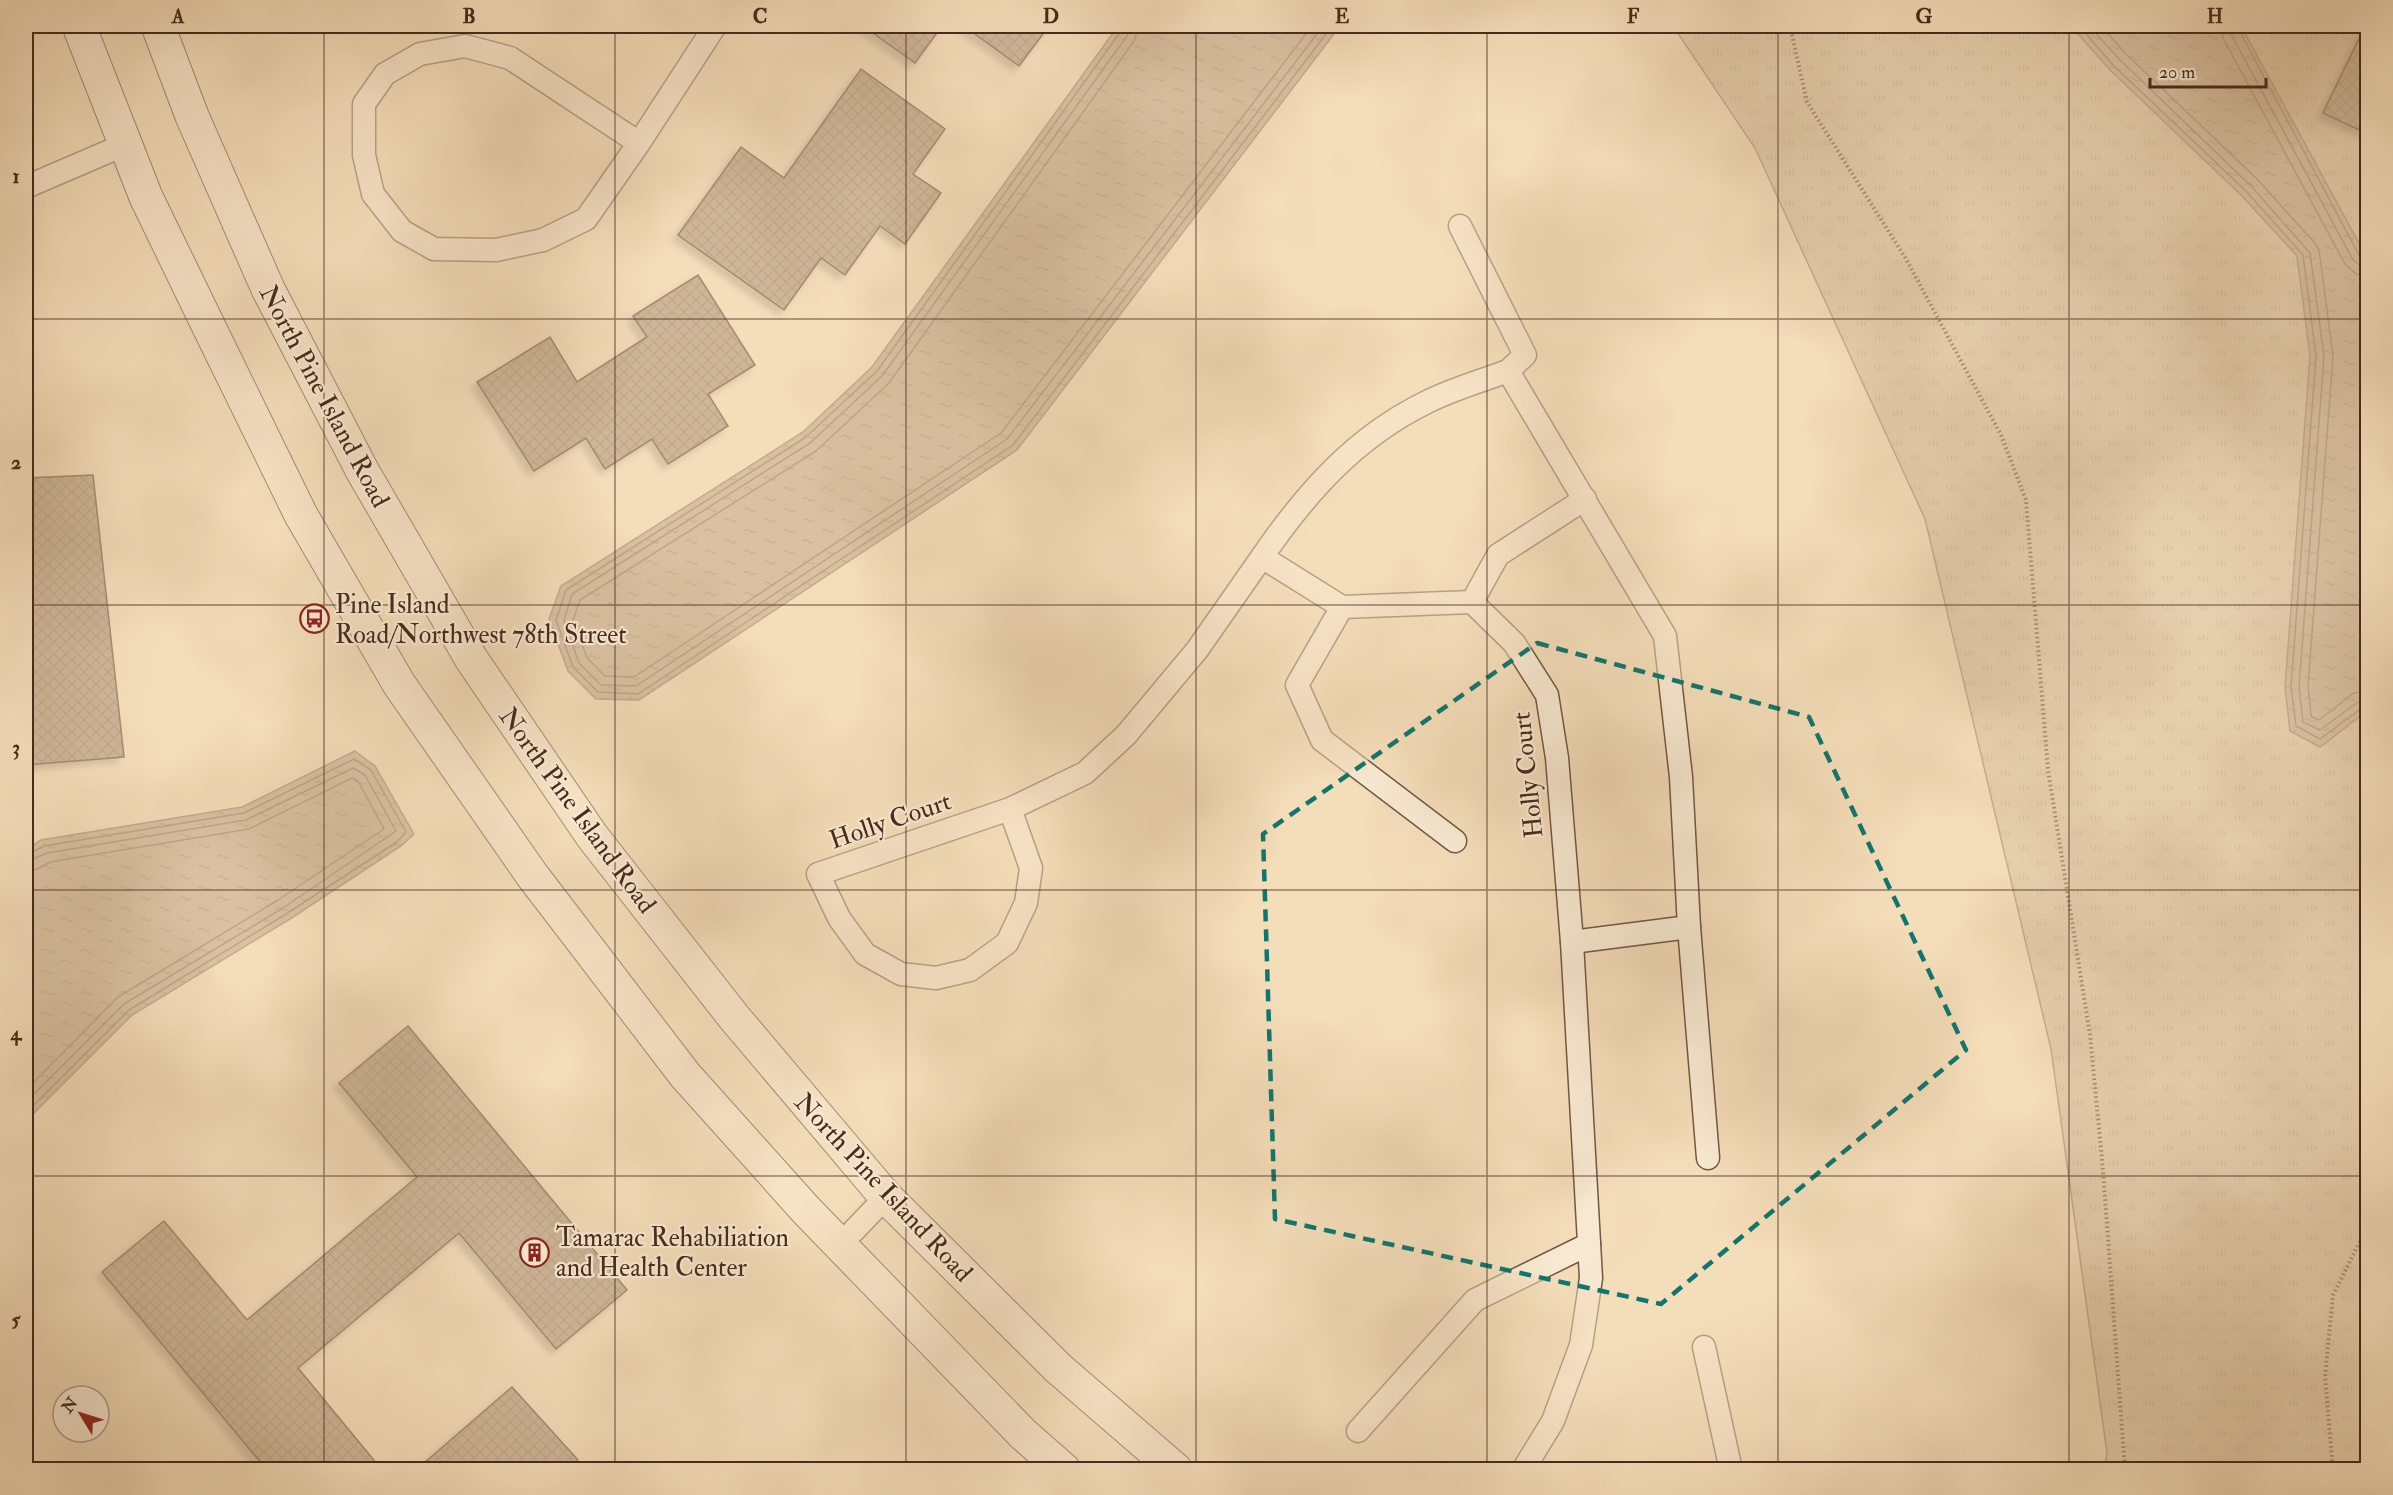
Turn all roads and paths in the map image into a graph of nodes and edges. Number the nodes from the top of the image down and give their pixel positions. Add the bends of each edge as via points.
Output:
1 (79, 26) edge
2 (158, 26) edge
3 (715, 26) edge
4 (1790, 26) edge
5 (639, 143) junction
6 (126, 144) junction
7 (26, 187) edge
8 (1460, 226) dead end
9 (1508, 371) junction
10 (1585, 498) junction
11 (1262, 557) junction
12 (1472, 602) junction
13 (1342, 607) junction
14 (1010, 809) junction
15 (1455, 841) dead end
16 (1689, 927) junction
17 (1572, 942) junction
18 (1708, 1158) dead end
19 (886, 1197) junction
20 (2367, 1225) edge
21 (1588, 1244) junction
22 (840, 1245) junction
23 (1704, 1347) dead end
24 (1358, 1431) dead end
25 (1064, 1470) edge
26 (1176, 1470) edge
27 (1523, 1470) edge
28 (1731, 1470) edge
29 (2125, 1470) edge
30 (2333, 1470) edge

1 - 6 main road
2 - 19 main road, North Pine Island Road via 192,116 268,289 363,472 472,660 592,836 733,1016
3 - 5 lane
4 - 29 path via 1807,102 1906,259 2001,435 2026,500 2048,770 2090,1035
5 - 5 lane via 586,219 543,240 496,250 434,249 402,231 373,194 364,155 364,104 385,74 420,54 465,46 510,58
6 - 7 lane
6 - 22 main road via 146,197 296,504 399,684 532,875 685,1075
8 - 9 lane via 1525,355
9 - 10 lane
9 - 11 lane, Holly Court via 1426,402 1350,451 1292,514
10 - 12 lane via 1498,555
10 - 16 lane via 1665,636 1682,777
11 - 13 lane
11 - 14 lane, Holly Court via 1197,650 1126,735 1085,773
12 - 13 lane
12 - 17 lane, Holly Court via 1514,643 1547,695 1557,758
13 - 15 lane via 1297,685 1322,740
14 - 14 lane, Holly Court via 1031,868 1026,903 1006,943 970,970 936,978 901,974 865,954 839,918 818,874
16 - 17 lane
16 - 18 lane
17 - 21 lane, Holly Court
19 - 22 lane
19 - 26 main road, North Pine Island Road via 1058,1368
20 - 30 path via 2333,1295 2325,1377
21 - 24 lane via 1475,1300
21 - 27 lane, Holly Court via 1591,1278 1581,1345 1553,1421
22 - 25 main road via 1023,1434
23 - 28 lane

